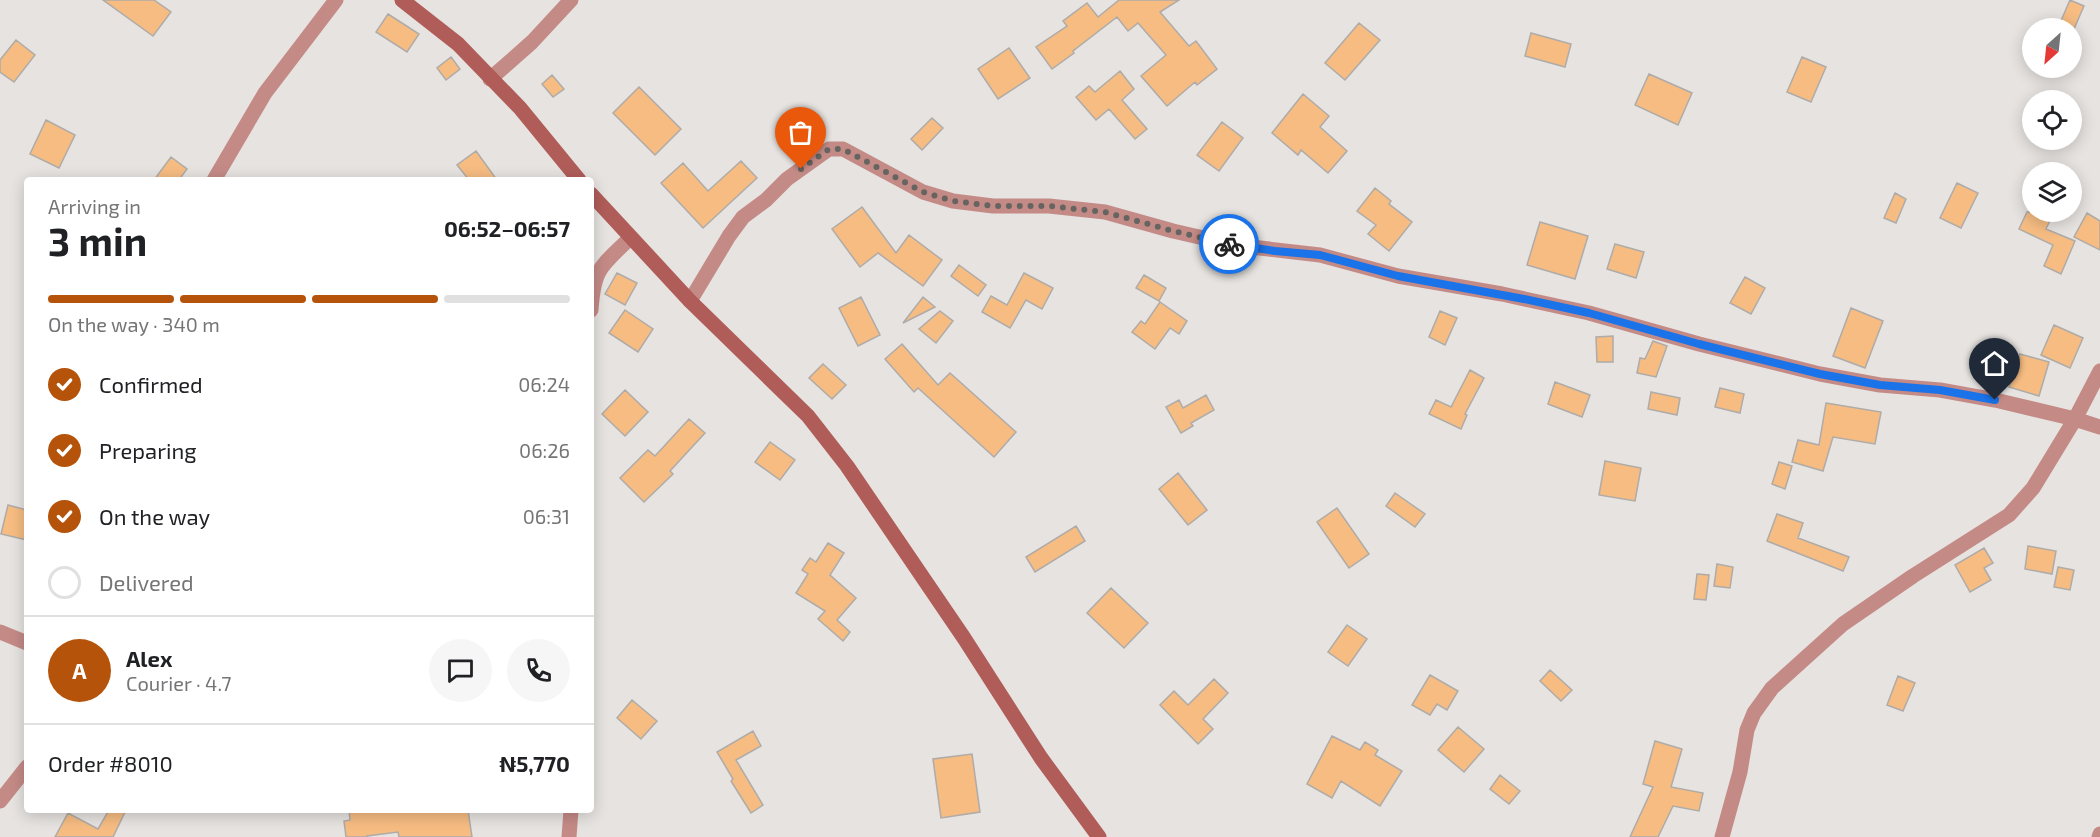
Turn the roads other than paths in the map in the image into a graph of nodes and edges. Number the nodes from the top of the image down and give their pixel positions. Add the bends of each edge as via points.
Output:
1 (336, 0) edge
2 (402, 0) edge
3 (571, 0) edge
4 (490, 79) junction
5 (216, 177) edge
6 (577, 177) edge
7 (594, 197) edge
8 (630, 238) junction
9 (594, 280) edge
10 (690, 301) junction
11 (2100, 371) edge
12 (2075, 418) junction
13 (2100, 427) edge
14 (0, 632) edge
15 (24, 643) edge
16 (24, 771) edge
17 (0, 801) edge
18 (571, 813) edge
19 (569, 837) edge
20 (1099, 837) edge
21 (1722, 837) edge

1 - 5 street via 265,93
2 - 4 main road via 458,44
3 - 4 street
4 - 6 main road via 520,108
7 - 8 main road
8 - 9 street via 598,270
8 - 10 main road
10 - 12 street via 743,217 829,149 843,149 923,192 953,201 1105,212 1234,245 1320,255 1398,276 1567,308 1820,374 1940,390
10 - 20 main road via 808,416 847,466 1041,758
11 - 12 street
12 - 13 street
12 - 21 street via 2033,488 2009,515 1843,624 1773,688 1747,730
14 - 15 street
16 - 17 street
18 - 19 street

